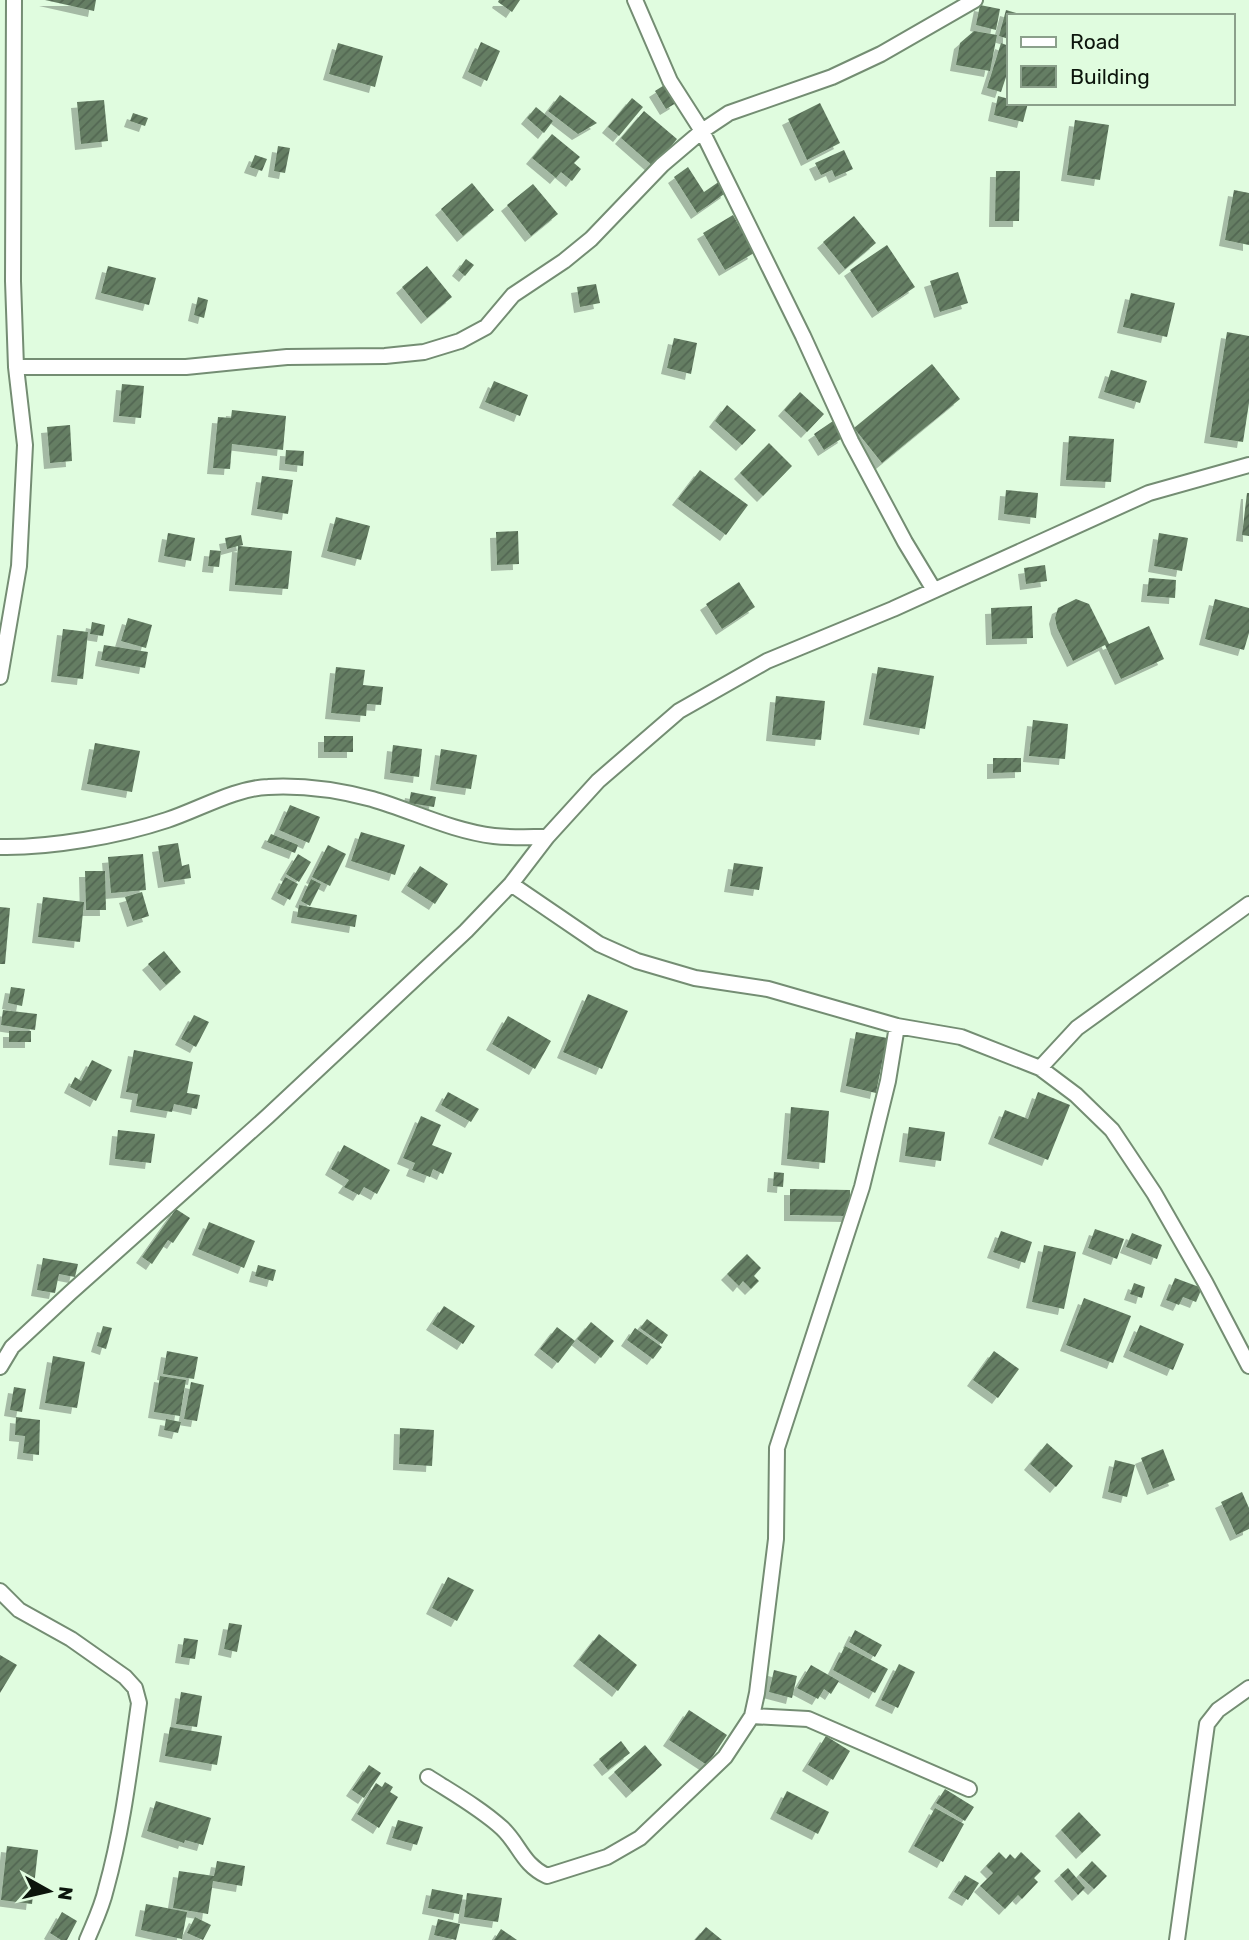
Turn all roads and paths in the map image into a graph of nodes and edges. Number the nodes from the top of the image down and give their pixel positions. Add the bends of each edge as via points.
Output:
1 (14, 0) edge
2 (635, 0) edge
3 (975, 0) edge
4 (702, 131) junction
5 (7, 306) edge
6 (16, 367) junction
7 (1249, 464) edge
8 (934, 590) junction
9 (0, 677) edge
10 (548, 837) junction
11 (0, 847) edge
12 (511, 884) junction
13 (1249, 904) edge
14 (897, 1026) junction
15 (1040, 1068) junction
16 (1249, 1366) edge
17 (0, 1367) edge
18 (0, 1591) edge
19 (1249, 1688) edge
20 (752, 1716) junction
21 (428, 1777) dead end
22 (969, 1789) dead end
23 (87, 1940) edge
24 (1177, 1940) edge

1 - 5 street
2 - 4 street via 670,81
3 - 4 street via 881,54 832,77 729,113
4 - 6 street via 662,165 591,239 513,295 486,327 460,341 424,352 385,356 287,357 186,367
4 - 8 street via 852,441
5 - 6 street
6 - 9 street via 25,445 19,566
7 - 8 street via 1149,493
8 - 10 street via 767,661 679,711 598,781
10 - 11 street via 494,836 310,786 263,787 165,821 109,834 29,848
10 - 12 street
12 - 14 street via 599,944 637,961 695,978 768,989
12 - 17 street via 268,1116 12,1347
13 - 15 street via 1077,1028
14 - 15 street via 961,1037
14 - 20 street via 862,1187 777,1448 776,1539
15 - 16 street via 1112,1130 1154,1193
18 - 23 street via 19,1610 125,1677 135,1688 139,1703 124,1812 106,1892
19 - 24 street via 1207,1724
20 - 21 street via 725,1757 640,1838 607,1857 547,1876 534,1870 490,1817
20 - 22 street via 808,1720

